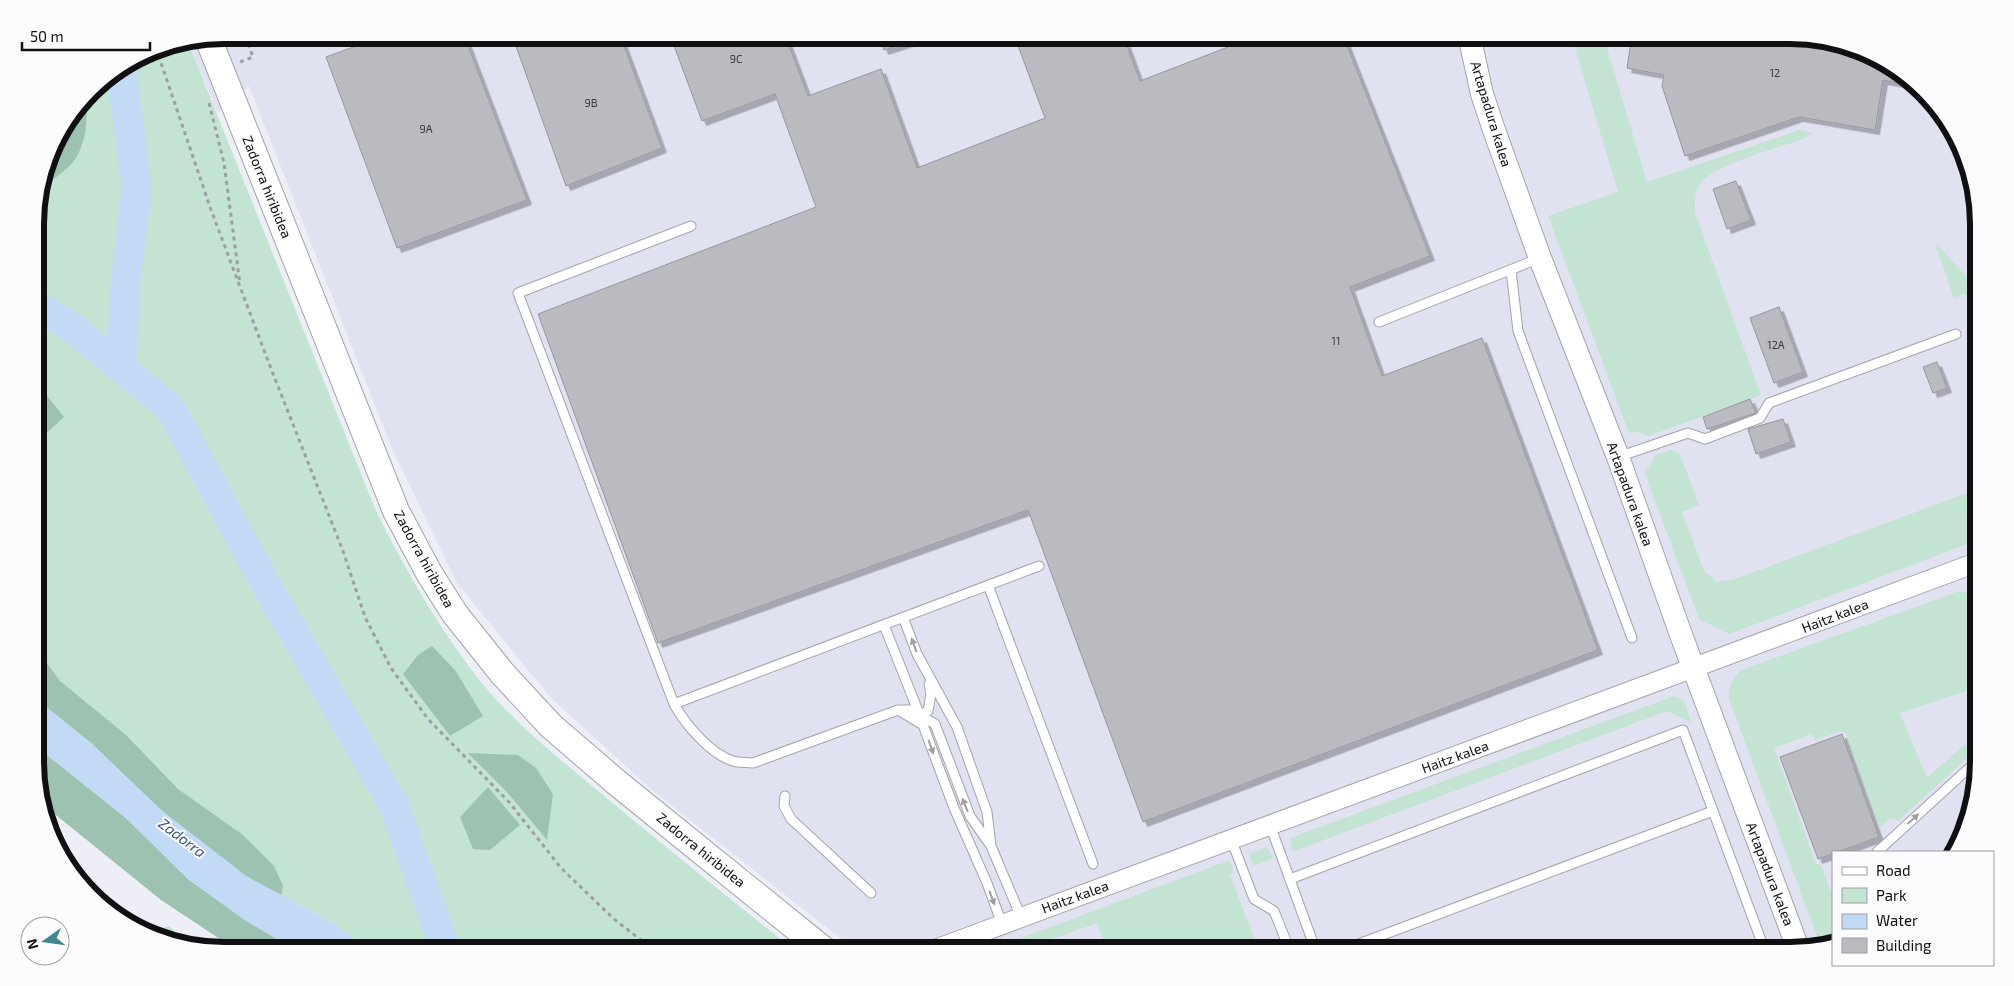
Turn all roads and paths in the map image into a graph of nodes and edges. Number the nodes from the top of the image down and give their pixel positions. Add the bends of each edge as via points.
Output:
1 (211, 44) edge
2 (1471, 44) edge
3 (159, 56) edge
4 (206, 96) dead end
5 (691, 226) dead end
6 (1540, 258) junction
7 (1510, 270) junction
8 (241, 290) junction
9 (1379, 322) dead end
10 (1956, 334) dead end
11 (1618, 457) junction
12 (1970, 565) edge
13 (1039, 566) dead end
14 (988, 585) junction
15 (903, 617) junction
16 (884, 625) junction
17 (1632, 638) dead end
18 (1694, 669) junction
19 (927, 673) junction
20 (674, 704) junction
21 (916, 716) junction
22 (1970, 767) edge
23 (785, 796) dead end
24 (1714, 811) junction
25 (1270, 825) junction
26 (1231, 839) junction
27 (991, 846) junction
28 (1878, 851) edge
29 (1093, 864) dead end
30 (1290, 879) junction
31 (871, 894) dead end
32 (1021, 917) junction
33 (1002, 924) junction
34 (643, 942) edge
35 (814, 942) edge
36 (955, 942) edge
37 (1286, 942) edge
38 (1313, 942) edge
39 (1364, 942) edge
40 (1763, 942) edge
41 (1796, 942) edge

1 - 35 main road, Zadorra hiribidea via 396,511 429,573 456,614 502,673 551,726
2 - 6 street, Artapadura kalea via 1482,94
3 - 8 path
4 - 8 path via 224,163
5 - 20 lane via 518,293
6 - 7 lane
6 - 11 street, Artapadura kalea
7 - 9 lane
7 - 17 lane via 1518,331
8 - 34 path via 344,551 365,617 391,668 428,719 509,802 561,868 614,919
10 - 11 lane via 1769,403 1760,418 1705,439 1688,433
11 - 18 street, Artapadura kalea
12 - 18 street, Haitz kalea
13 - 14 lane
14 - 15 lane
14 - 29 lane
15 - 16 lane
19 -> 15 lane
16 - 20 lane
16 - 21 lane
18 - 25 street, Haitz kalea
18 - 41 street, Artapadura kalea
19 - 21 lane via 931,694 928,711
19 - 27 lane via 957,728 987,812
20 - 21 lane via 682,720 720,755 733,762 752,763 898,710 910,710
27 -> 21 lane via 970,816 935,724
21 -> 33 lane via 923,725
28 -> 22 lane
23 - 31 lane via 784,806 791,819
24 - 30 lane via 1683,730
24 - 39 lane
24 - 40 lane
25 - 26 street, Haitz kalea
25 - 30 lane
26 - 32 street, Haitz kalea
26 - 37 lane via 1254,899 1274,911
27 - 32 lane
30 - 38 lane
32 - 33 street, Haitz kalea
33 - 36 street, Haitz kalea

